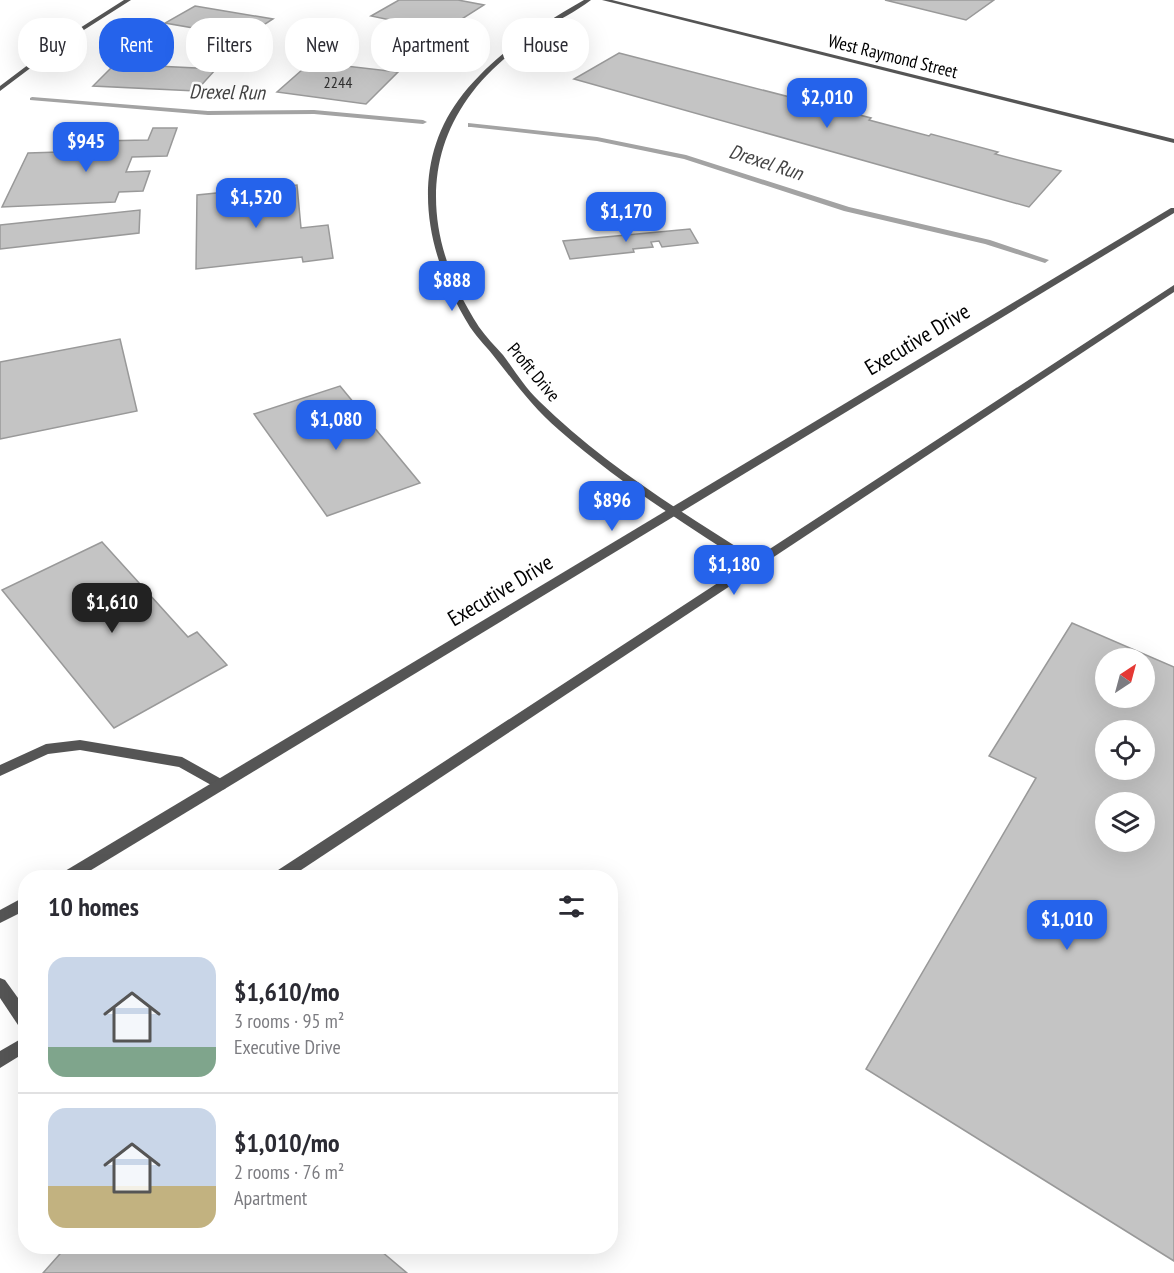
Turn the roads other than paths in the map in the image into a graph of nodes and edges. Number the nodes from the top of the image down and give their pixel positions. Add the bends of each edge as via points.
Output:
1 (129, 0) edge
2 (588, 0) edge
3 (605, 0) edge
4 (0, 89) edge
5 (1174, 141) edge
6 (1174, 210) edge
7 (1174, 288) edge
8 (673, 512) junction
9 (755, 564) junction
10 (0, 771) edge
11 (220, 785) junction
12 (78, 870) edge
13 (289, 870) edge
14 (18, 907) edge
15 (0, 917) edge
16 (0, 985) edge
17 (18, 1011) edge
18 (18, 1048) edge
19 (0, 1060) edge

1 - 4 street via 69,37
2 - 8 street, Profit Drive via 514,45 464,97 436,154 432,221 448,278 474,326 522,388 615,472
3 - 5 street, West Raymond Street
6 - 8 street, Executive Drive
7 - 9 street
8 - 9 street, Profit Drive
8 - 11 street, Executive Drive
9 - 13 street
10 - 11 street via 46,749 80,745 182,762
11 - 12 street, Executive Drive
14 - 15 street
16 - 17 street
18 - 19 street

